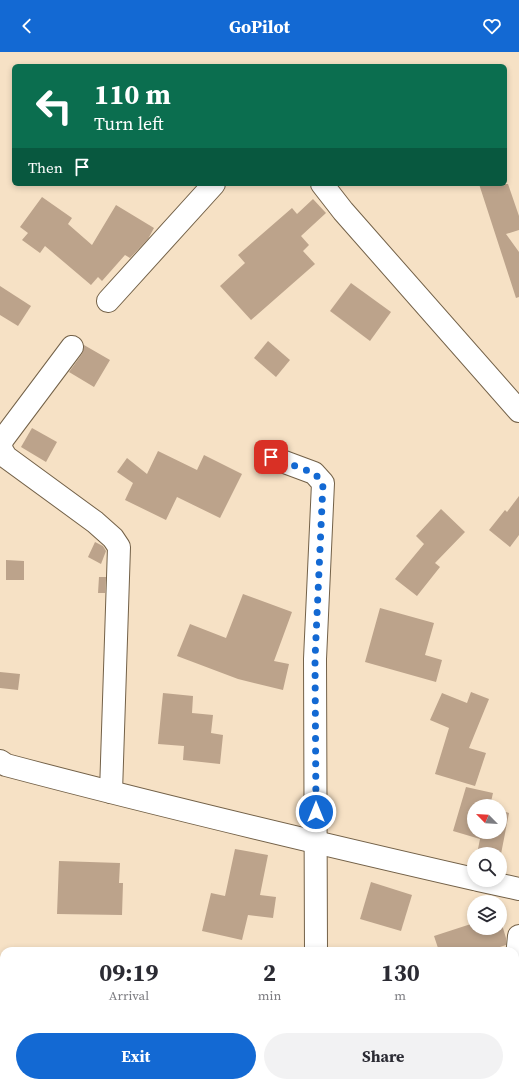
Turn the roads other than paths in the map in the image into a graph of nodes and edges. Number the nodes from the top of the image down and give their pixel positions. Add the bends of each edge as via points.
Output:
1 (212, 186) edge
2 (324, 186) edge
3 (108, 301) dead end
4 (72, 347) dead end
5 (519, 411) edge
6 (271, 457) dead end
7 (0, 761) edge
8 (111, 792) junction
9 (317, 843) junction
10 (467, 877) edge
11 (507, 886) edge
12 (519, 889) edge
13 (519, 936) edge
14 (316, 947) edge
15 (518, 947) edge

1 - 3 street
2 - 5 street
4 - 8 street via 3,439 0,447 6,457 95,522 119,546
6 - 9 street via 314,473 323,483 315,659
7 - 8 street via 6,765
8 - 9 street
9 - 10 street
9 - 14 street
11 - 12 street
13 - 15 street

